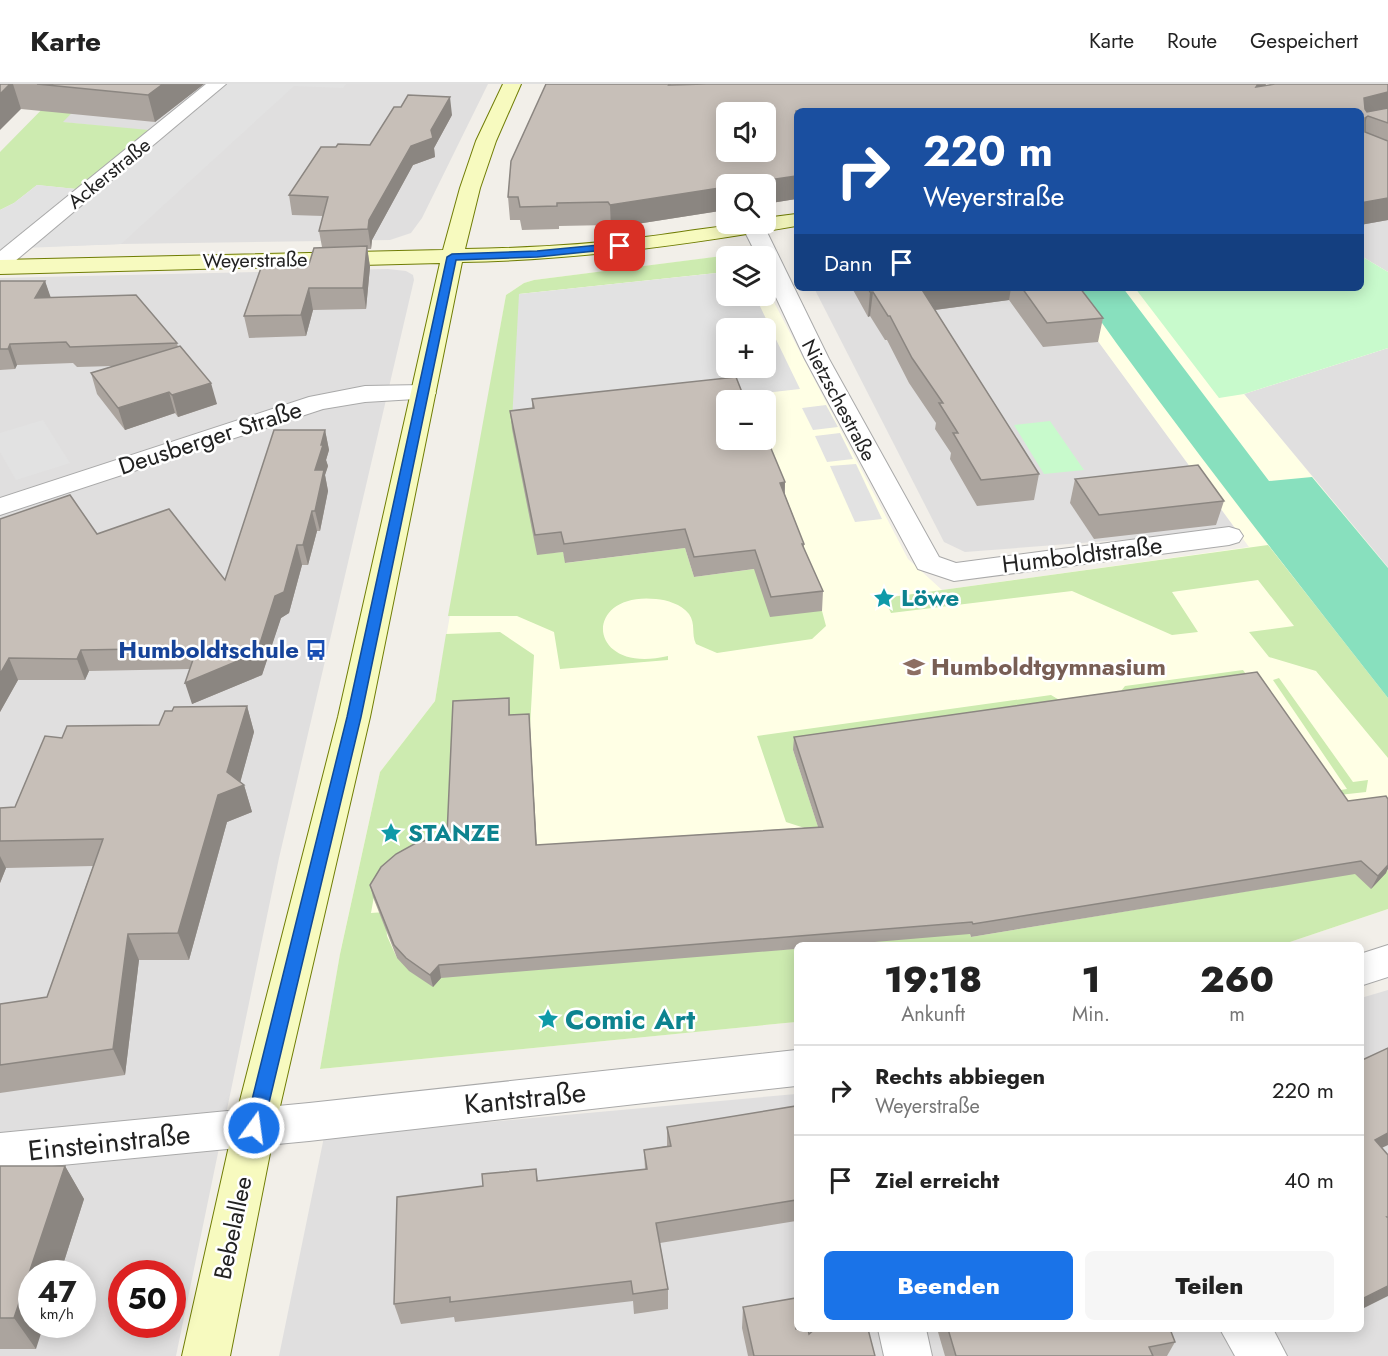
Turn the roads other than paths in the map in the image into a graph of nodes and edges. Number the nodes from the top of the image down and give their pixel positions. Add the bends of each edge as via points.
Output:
1 (217, 84) edge
2 (512, 84) edge
3 (794, 220) edge
4 (776, 223) edge
5 (716, 232) edge
6 (757, 234) edge
7 (452, 257) junction
8 (0, 262) edge
9 (0, 267) edge
10 (423, 393) junction
11 (0, 507) edge
12 (1229, 536) dead end
13 (934, 567) joint
14 (1388, 962) edge
15 (1364, 969) edge
16 (794, 1068) edge
17 (254, 1128) junction
18 (0, 1152) edge
19 (903, 1332) edge
20 (1246, 1332) edge
21 (206, 1356) edge
22 (908, 1356) edge
23 (1263, 1356) edge

1 - 8 street, Ackerstraße
2 - 7 main road, Bebelallee via 486,141
3 - 4 main road, Weyerstraße
5 - 7 main road, Weyerstraße via 595,249
6 - 13 street, Nietzschestraße via 861,442 922,556
7 - 9 main road, Weyerstraße
7 - 10 main road, Bebelallee
10 - 11 street, Deusberger Straße via 365,394 318,402
10 - 17 main road, Bebelallee via 354,717
12 - 13 street, Humboldtstraße via 954,572
14 - 15 street
16 - 17 street, Kantstraße
17 - 18 street, Einsteinstraße
17 - 21 main road, Bebelallee
19 - 22 street
20 - 23 street

